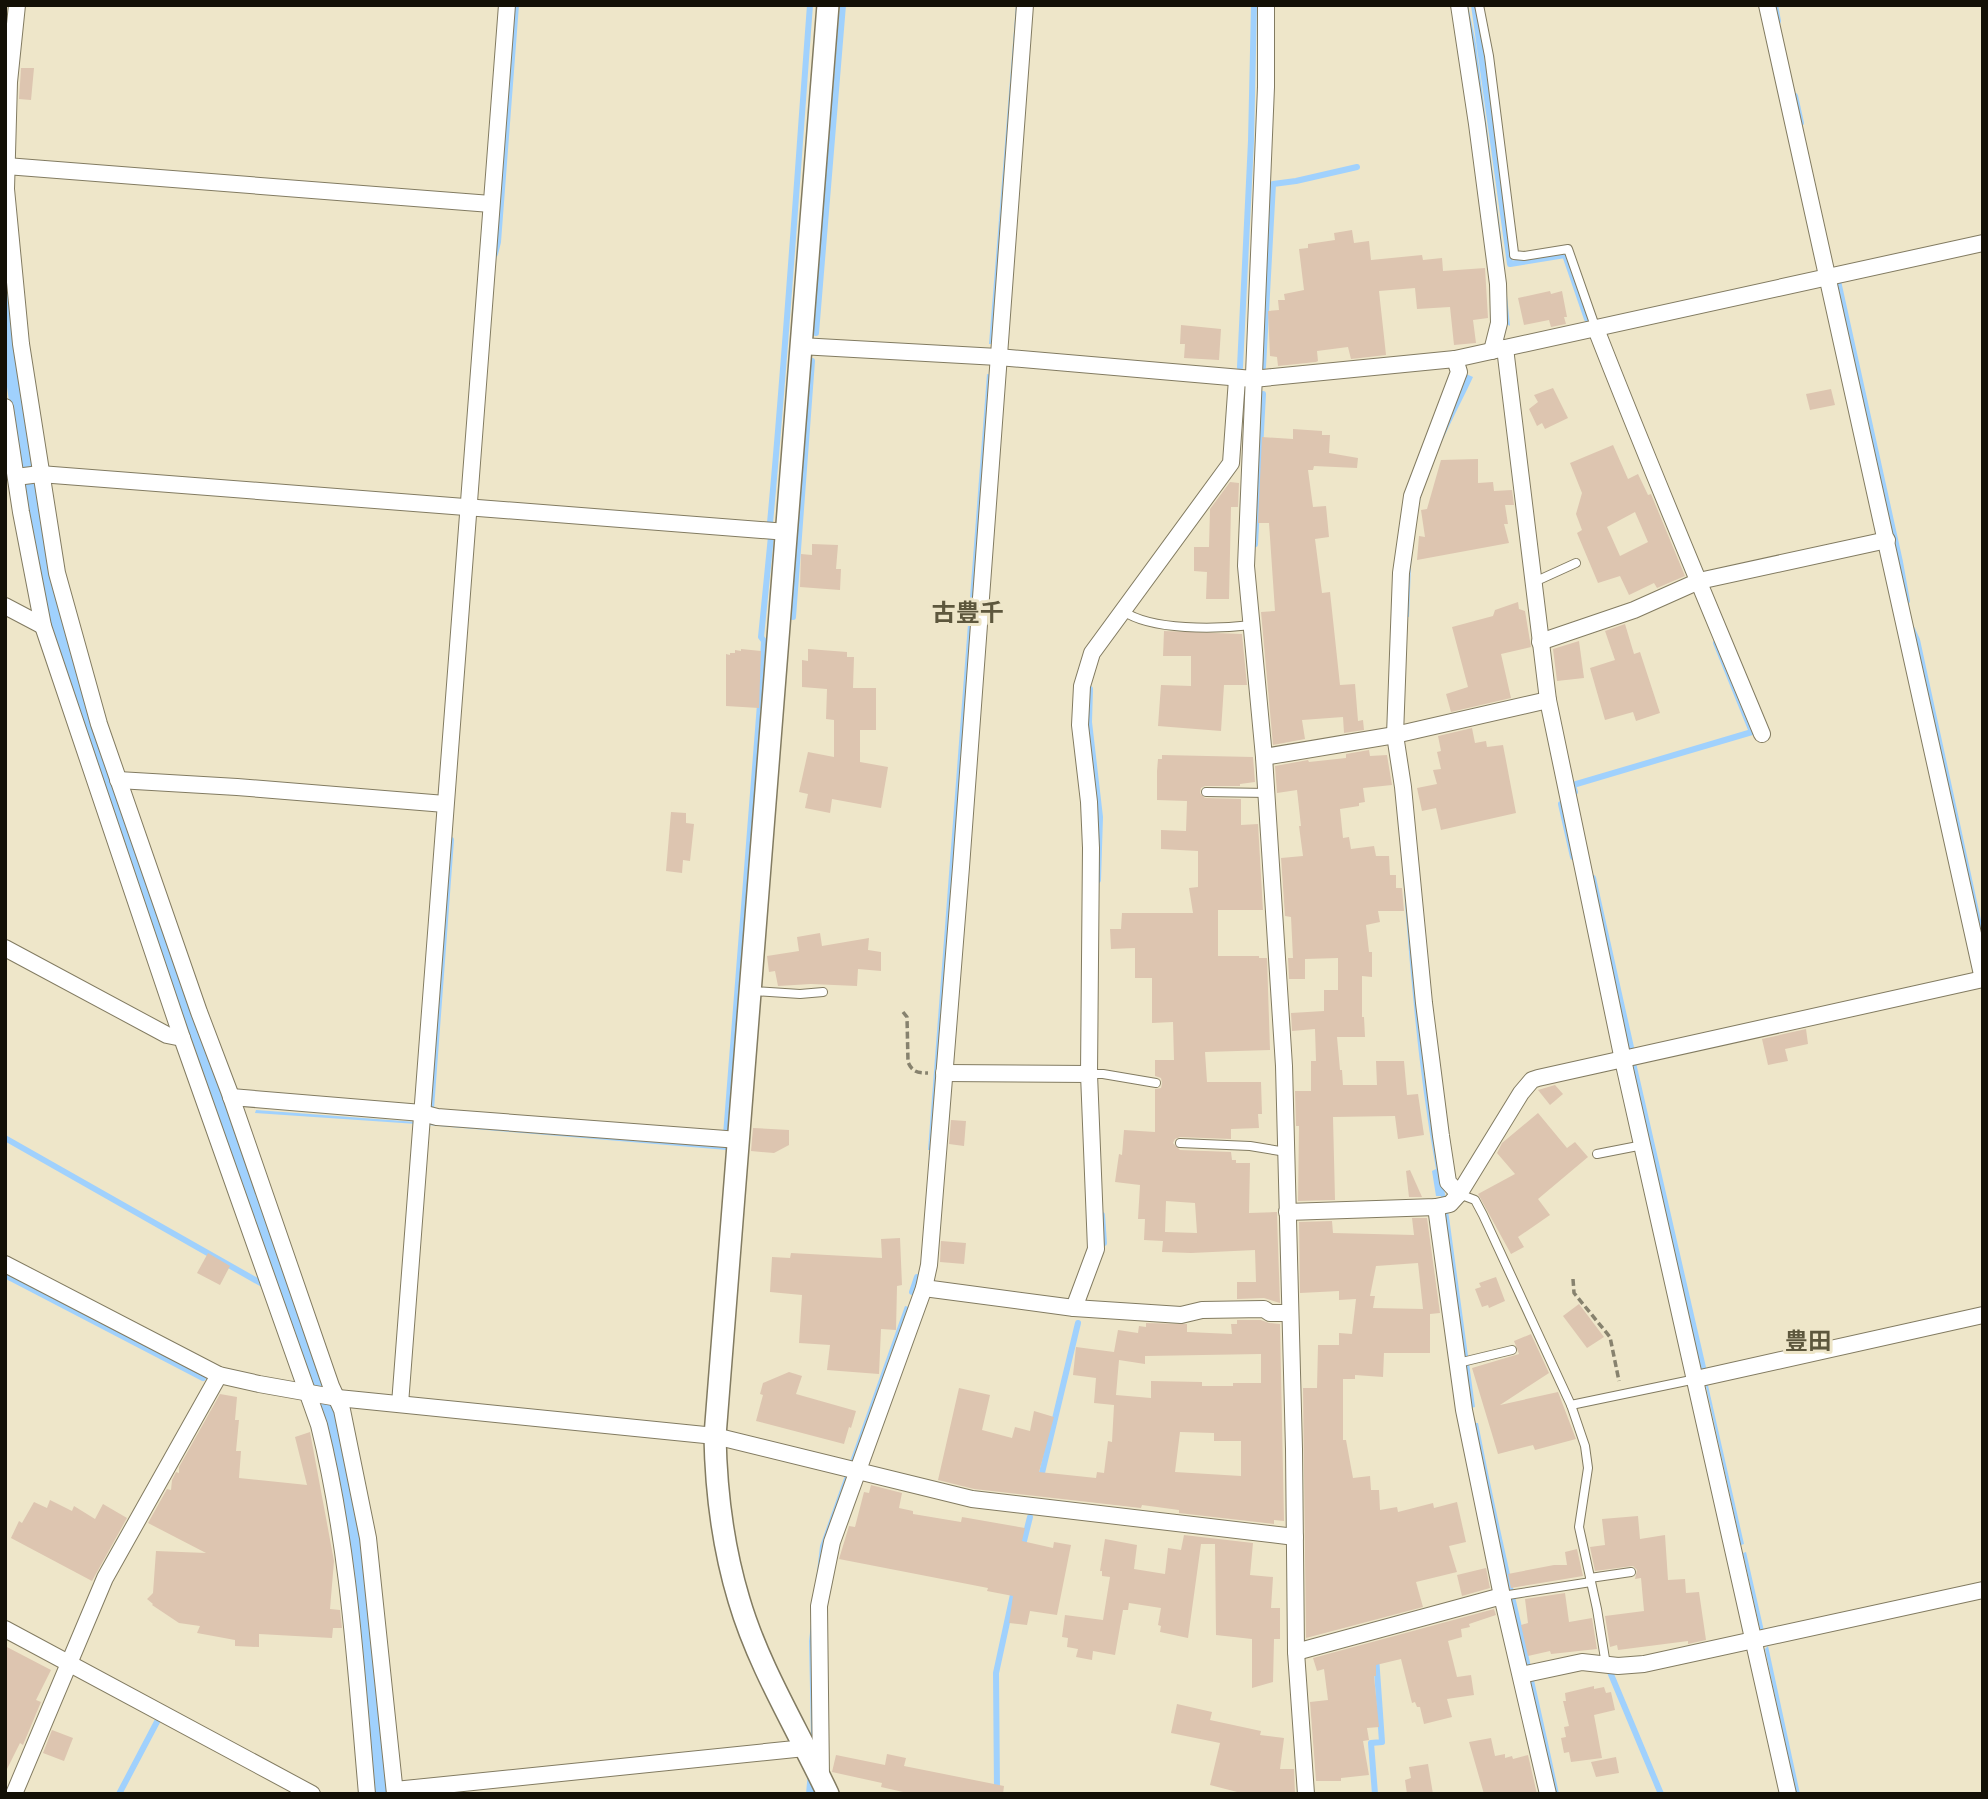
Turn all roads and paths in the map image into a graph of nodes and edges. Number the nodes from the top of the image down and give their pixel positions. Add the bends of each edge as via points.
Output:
1 (17, 5) edge
2 (506, 5) edge
3 (828, 5) edge
4 (1025, 5) edge
5 (1266, 5) edge
6 (1459, 5) edge
7 (1479, 5) edge
8 (1767, 5) edge
9 (6, 166) edge
10 (491, 204) junction
11 (1983, 243) edge
12 (1827, 278) junction
13 (1596, 329) junction
14 (800, 346) junction
15 (1498, 349) junction
16 (998, 357) junction
17 (1455, 359) junction
18 (1245, 379) junction
19 (5, 407) edge
20 (41, 474) junction
21 (18, 476) junction
22 (467, 506) junction
23 (787, 532) junction
24 (1887, 540) junction
25 (1576, 563) dead end
26 (1699, 581) junction
27 (1532, 583) junction
28 (5, 606) edge
29 (1123, 611) junction
30 (1252, 625) junction
31 (43, 626) junction
32 (1539, 642) junction
33 (1548, 700) junction
34 (95, 713) junction
35 (73, 722) junction
36 (1395, 734) junction
37 (1762, 734) dead end
38 (1264, 757) junction
39 (118, 780) junction
40 (1206, 792) dead end
41 (1266, 793) junction
42 (445, 804) junction
43 (5, 948) edge
44 (1983, 979) edge
45 (751, 990) junction
46 (823, 992) dead end
47 (902, 1012) dead end
48 (181, 1038) junction
49 (1623, 1060) junction
50 (938, 1073) junction
51 (1089, 1074) junction
52 (1156, 1083) dead end
53 (231, 1097) junction
54 (422, 1113) junction
55 (739, 1140) junction
56 (1180, 1143) dead end
57 (1643, 1145) junction
58 (1286, 1152) junction
59 (1597, 1154) dead end
60 (1448, 1202) junction
61 (1287, 1212) junction
62 (5, 1264) edge
63 (1573, 1279) dead end
64 (924, 1288) junction
65 (1074, 1308) junction
66 (1290, 1313) junction
67 (1983, 1315) edge
68 (1512, 1350) dead end
69 (1464, 1362) junction
70 (219, 1375) junction
71 (1696, 1379) junction
72 (310, 1393) junction
73 (1621, 1394) junction
74 (335, 1398) junction
75 (400, 1404) junction
76 (1571, 1405) junction
77 (715, 1436) junction
78 (857, 1470) junction
79 (1295, 1537) junction
80 (1631, 1572) dead end
81 (1590, 1580) junction
82 (1983, 1590) edge
83 (1509, 1594) junction
84 (5, 1629) edge
85 (1755, 1641) junction
86 (1296, 1652) junction
87 (68, 1663) junction
88 (1606, 1665) junction
89 (1528, 1674) junction
90 (806, 1750) junction
91 (822, 1782) edge
92 (395, 1792) edge
93 (14, 1794) edge
94 (312, 1794) edge
95 (367, 1794) edge
96 (1306, 1794) edge
97 (1548, 1794) edge
98 (1788, 1794) edge

1 - 9 street
2 - 10 street
3 - 14 street
4 - 16 street
5 - 18 street via 1266,87
6 - 15 street via 1498,284
7 - 13 lane via 1514,256 1568,249
8 - 12 street
9 - 10 street
9 - 20 street via 21,344
10 - 22 street
11 - 12 street
12 - 13 street
12 - 24 street
13 - 15 street
13 - 26 street
14 - 16 street
14 - 23 street
15 - 17 street
15 - 27 street
16 - 18 street
16 - 50 street
17 - 18 street
17 - 36 street via 1459,372 1412,496 1401,573
18 - 29 street via 1231,463
18 - 30 street via 1246,566
19 - 21 street
20 - 21 street
20 - 22 street
20 - 34 street via 57,573
21 - 31 street
22 - 23 street
22 - 42 street
23 - 45 street
24 - 26 street
24 - 44 street
25 - 27 lane
26 - 32 street via 1634,610
26 - 37 street
27 - 32 street
28 - 31 street
29 - 30 lane via 1145,622
29 - 51 street via 1092,653 1082,686 1080,725 1091,848
30 - 38 street
31 - 35 street
32 - 33 street
33 - 36 street
33 - 49 street
34 - 35 street
34 - 39 street
35 - 48 street
36 - 38 street
36 - 60 street
38 - 41 street
39 - 42 street
39 - 53 street
40 - 41 lane
41 - 58 street
42 - 54 street
43 - 48 street via 167,1035
44 - 49 street
45 - 46 lane
45 - 55 street
47 - 50 path via 907,1017 910,1068 918,1073
48 - 72 street
49 - 57 street
49 - 60 street via 1532,1080
50 - 51 street
50 - 64 street
51 - 52 lane
51 - 65 street via 1096,1249
53 - 54 street
53 - 74 street
54 - 55 street
54 - 75 street
55 - 77 street
56 - 58 lane
57 - 59 lane
57 - 71 street
58 - 61 street
60 - 61 street
60 - 69 street
60 - 76 lane via 1475,1200
61 - 66 street
62 - 70 street
63 - 73 path via 1574,1293 1611,1341
64 - 65 street
64 - 78 street
65 - 66 street via 1181,1315 1202,1310
66 - 79 street
67 - 71 street
68 - 69 lane
69 - 83 street via 1464,1410
70 - 72 street
70 - 87 street via 105,1578
71 - 73 lane
71 - 85 street
72 - 74 street
72 - 95 street via 343,1540
73 - 76 lane
74 - 75 street
74 - 92 street via 368,1538
75 - 77 street
76 - 81 lane via 1587,1454 1578,1527
77 - 78 street
77 - 90 street via 720,1502 739,1600
78 - 79 street via 972,1499
78 - 91 street via 832,1542 819,1606
79 - 86 street
80 - 81 lane
81 - 83 lane
81 - 88 lane
82 - 85 street
83 - 86 street
83 - 89 street
84 - 87 street
85 - 88 street via 1644,1664
85 - 98 street
86 - 96 street
87 - 93 street
87 - 94 street
88 - 89 street via 1582,1662
89 - 97 street
90 - 91 street
90 - 92 street

